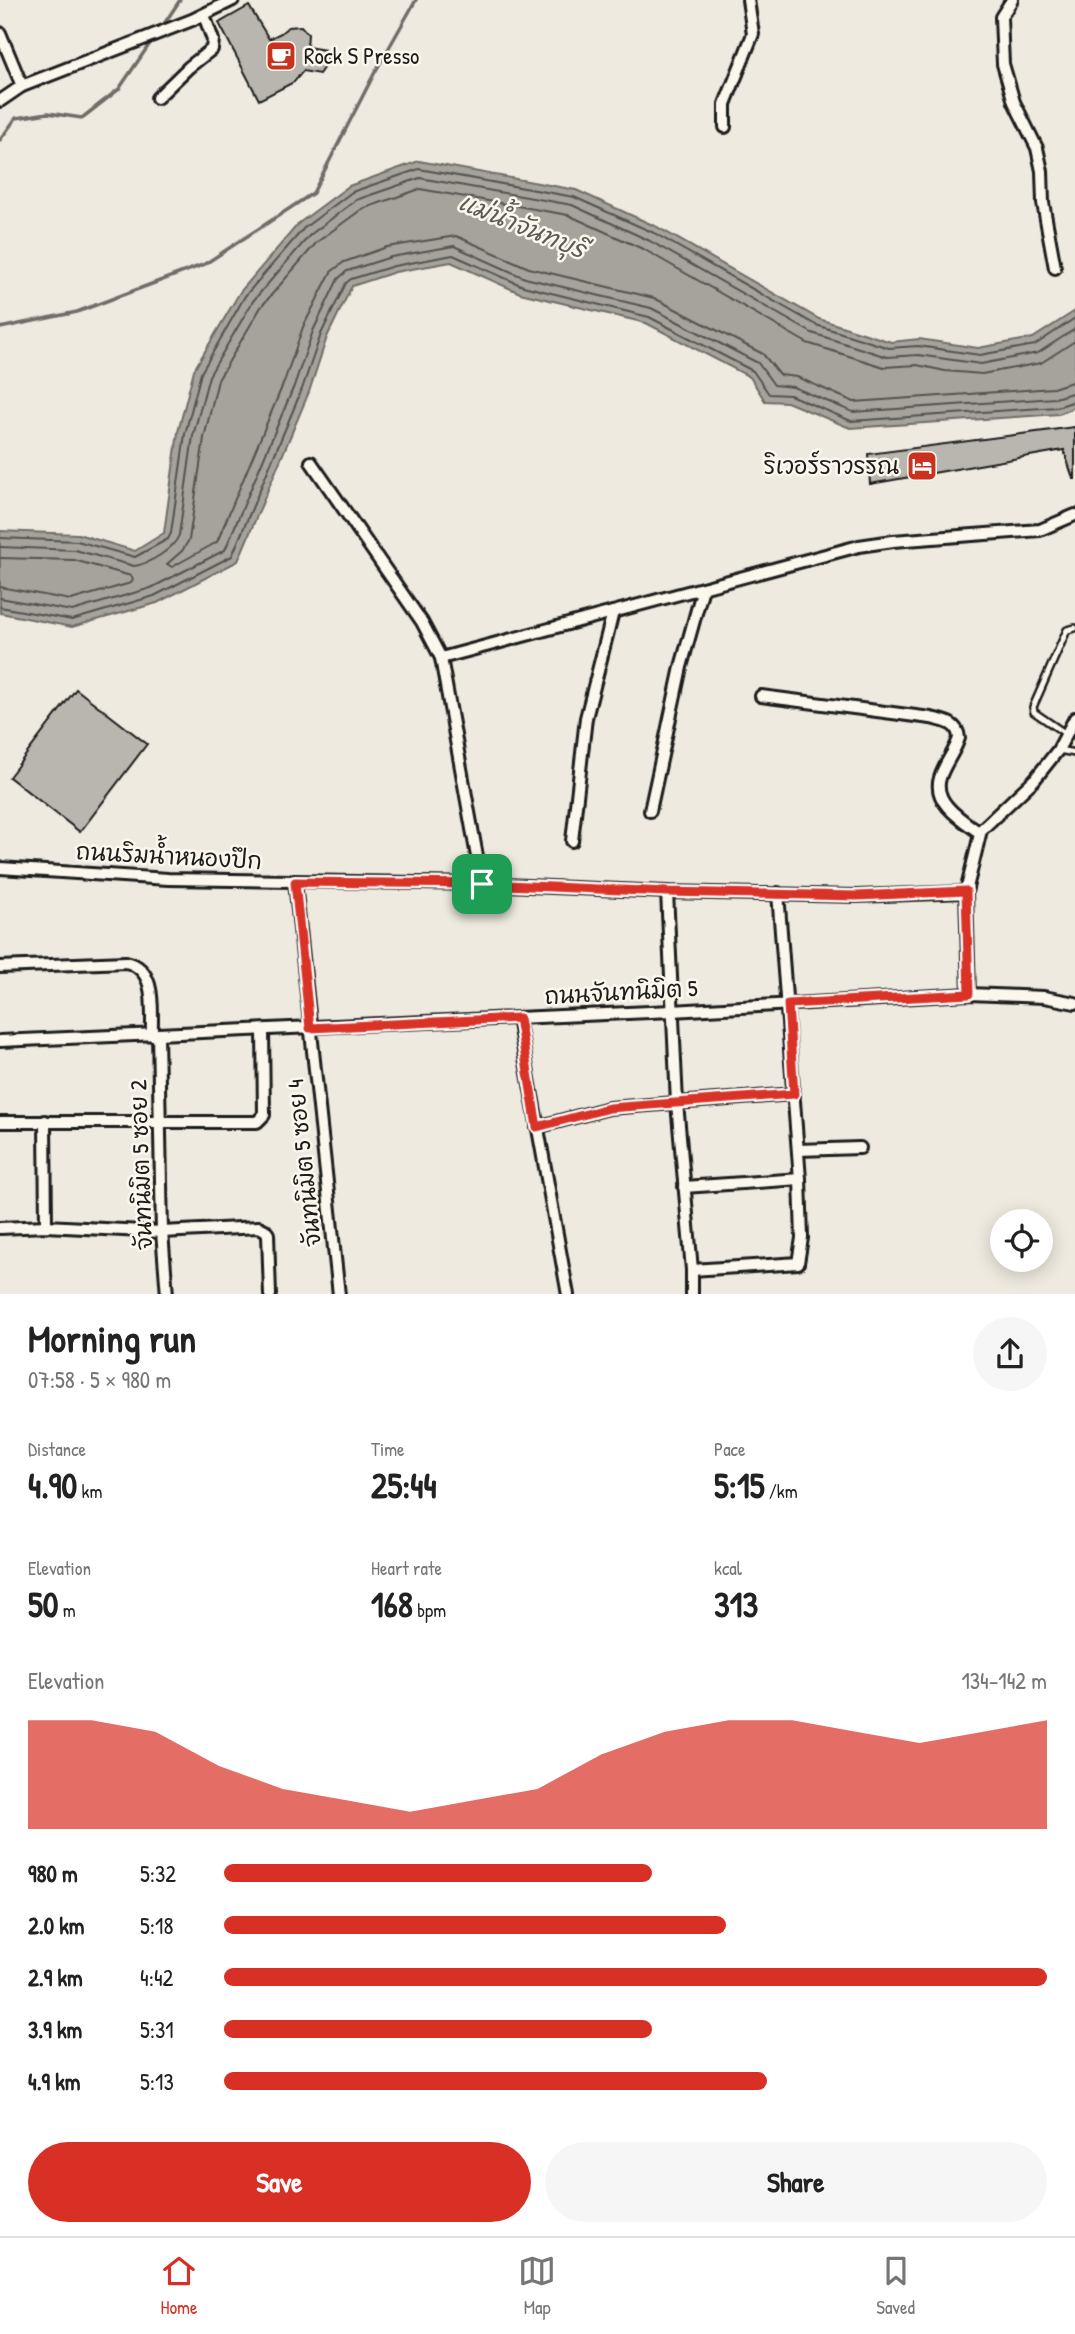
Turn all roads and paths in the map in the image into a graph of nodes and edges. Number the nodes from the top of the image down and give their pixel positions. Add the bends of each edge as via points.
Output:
1 (233, 0) edge
2 (748, 0) edge
3 (1012, 0) edge
4 (204, 15) junction
5 (0, 33) edge
6 (22, 86) junction
7 (157, 98) dead end
8 (0, 101) edge
9 (725, 127) dead end
10 (1055, 268) dead end
11 (311, 463) dead end
12 (1075, 515) edge
13 (703, 588) junction
14 (613, 612) junction
15 (1075, 628) edge
16 (441, 657) junction
17 (761, 696) dead end
18 (1075, 718) edge
19 (1066, 734) junction
20 (1058, 750) junction
21 (1075, 753) edge
22 (650, 811) dead end
23 (980, 833) junction
24 (572, 841) dead end
25 (0, 868) edge
26 (295, 882) junction
27 (482, 884) junction
28 (966, 891) junction
29 (667, 892) junction
30 (778, 893) junction
31 (0, 967) edge
32 (969, 994) junction
33 (1075, 1003) edge
34 (788, 1004) junction
35 (672, 1011) junction
36 (519, 1018) junction
37 (310, 1028) junction
38 (263, 1030) junction
39 (155, 1035) junction
40 (0, 1041) edge
41 (794, 1094) junction
42 (677, 1103) junction
43 (45, 1121) junction
44 (0, 1122) edge
45 (159, 1123) junction
46 (537, 1127) junction
47 (860, 1148) dead end
48 (798, 1150) junction
49 (800, 1179) junction
50 (684, 1187) junction
51 (47, 1226) junction
52 (0, 1228) edge
53 (162, 1232) junction
54 (692, 1270) junction
55 (167, 1294) edge
56 (270, 1294) edge
57 (339, 1294) edge
58 (568, 1294) edge
59 (692, 1294) edge

1 - 4 street
2 - 9 street via 753,34 725,104
3 - 10 street via 1001,18 1003,64 1013,102 1037,148
4 - 6 street
4 - 7 street via 212,49
5 - 6 street
6 - 8 street
11 - 16 street via 422,622
12 - 13 street via 1040,530 859,546
13 - 14 street
13 - 22 street
14 - 16 street
14 - 24 street via 584,727
15 - 19 lane via 1067,630 1032,707
16 - 27 street
17 - 23 street via 952,724 959,738 939,779 940,794 950,809
18 - 19 street
19 - 20 street
20 - 21 lane
20 - 23 street
23 - 28 street
25 - 26 street, ถนนริมน้ำหนองปึก
26 - 27 street, ถนนริมน้ำหนองปึก
26 - 37 street, จันทนิมิต 5 ซอย 4
27 - 29 street, ถนนริมน้ำหนองปึก
28 - 30 street, ถนนริมน้ำหนองปึก via 857,896
28 - 32 street
29 - 30 street, ถนนริมน้ำหนองปึก
29 - 35 street
30 - 34 street
31 - 39 street, จันทนิมิต 5 ซอย 2 via 134,964 142,969 150,988
32 - 33 street, ถนนจันทนิมิต 5
32 - 34 street, ถนนจันทนิมิต 5
34 - 35 street, ถนนจันทนิมิต 5
34 - 41 street
35 - 36 street, ถนนจันทนิมิต 5
35 - 42 street
36 - 37 street, ถนนจันทนิมิต 5
36 - 46 street
37 - 38 street, ถนนจันทนิมิต 5
37 - 57 street, จันทนิมิต 5 ซอย 4
38 - 39 street, ถนนจันทนิมิต 5
38 - 45 street via 261,1120
39 - 40 street, ถนนจันทนิมิต 5
39 - 45 street, จันทนิมิต 5 ซอย 2
41 - 42 street
41 - 48 street
42 - 46 street via 609,1108
42 - 50 street
43 - 44 street
43 - 45 street
43 - 51 street
45 - 53 street, จันทนิมิต 5 ซอย 2
46 - 58 street
47 - 48 street
48 - 49 street
49 - 50 street
49 - 54 street via 798,1263
50 - 54 street
51 - 52 street
51 - 53 street
53 - 55 street, จันทนิมิต 5 ซอย 2
53 - 56 street via 265,1230
54 - 59 street

